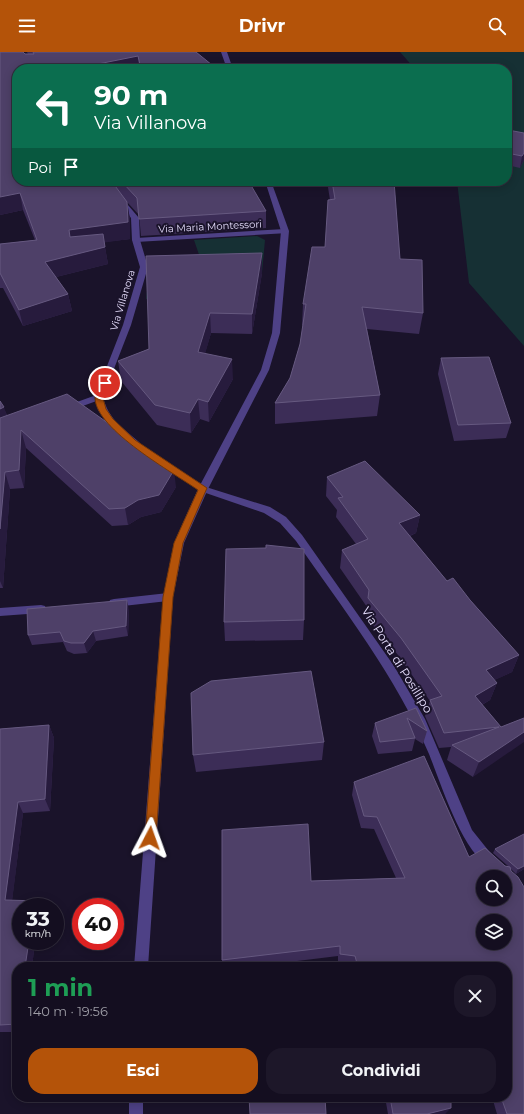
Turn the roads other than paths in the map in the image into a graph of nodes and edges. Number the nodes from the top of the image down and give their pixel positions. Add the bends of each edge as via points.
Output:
1 (224, 52) edge
2 (228, 64) edge
3 (270, 186) edge
4 (114, 194) edge
5 (285, 231) junction
6 (136, 240) junction
7 (99, 398) junction
8 (64, 410) edge
9 (144, 450) edge
10 (156, 458) edge
11 (203, 488) junction
12 (168, 597) junction
13 (104, 603) edge
14 (52, 608) edge
15 (0, 612) edge
16 (498, 867) edge
17 (141, 962) edge
18 (136, 1102) edge
19 (136, 1114) edge

1 - 2 street
3 - 5 street
4 - 6 street, Via Villanova via 135,218
5 - 6 street, Via Maria Montessori
5 - 11 street via 276,333 265,370
6 - 7 street, Via Villanova via 144,267 127,326
7 - 8 street
7 - 9 street via 102,410 110,421
10 - 11 street
11 - 12 street via 179,543
11 - 16 street, Via Porta di Posillipo via 267,510 283,520 299,538 390,669 421,722 468,834 482,853
12 - 13 street
12 - 17 street
14 - 15 street
18 - 19 street

